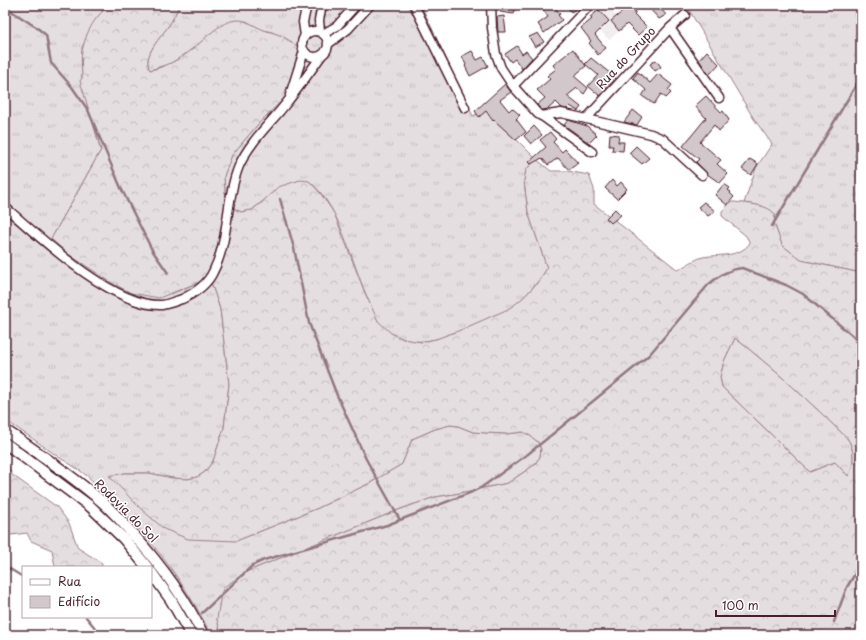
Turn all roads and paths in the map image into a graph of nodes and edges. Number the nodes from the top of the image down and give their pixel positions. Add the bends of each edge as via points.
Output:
1 (307, 5) edge
2 (322, 5) edge
3 (356, 5) edge
4 (370, 5) edge
5 (414, 5) edge
6 (491, 5) edge
7 (590, 5) edge
8 (686, 15) dead end
9 (670, 28) junction
10 (322, 33) junction
11 (305, 36) junction
12 (328, 44) junction
13 (304, 51) junction
14 (322, 55) junction
15 (513, 86) junction
16 (719, 98) dead end
17 (288, 101) junction
18 (465, 108) dead end
19 (542, 116) junction
20 (586, 119) junction
21 (592, 152) dead end
22 (702, 175) dead end
23 (5, 207) edge
24 (5, 430) edge
25 (5, 443) edge
26 (146, 566) edge
27 (152, 573) edge
28 (191, 635) edge
29 (203, 635) edge

1 - 11 street via 303,22
2 - 10 street via 319,20
3 - 10 street via 337,26
4 - 12 street via 348,29
5 - 18 street
6 - 15 street via 496,54 503,73
7 - 15 street
8 - 9 street, Rua do Grupo
9 - 16 street
9 - 20 street, Rua do Grupo
10 - 11 street via 312,31
10 - 12 street
11 - 13 street via 302,43
12 - 14 street
13 - 14 street via 315,57
13 - 17 street
14 - 17 street
15 - 19 street via 535,112
17 - 23 street via 247,150 239,166 233,183 220,254 211,275 196,292 173,302 162,305 150,304 118,293 64,258
19 - 20 street via 561,113
19 - 21 street
20 - 22 street via 658,136
24 - 29 main road, Rodovia do Sol via 70,475 102,501 165,572
25 - 26 main road, Rodovia do Sol via 91,507 124,539
27 - 28 main road

